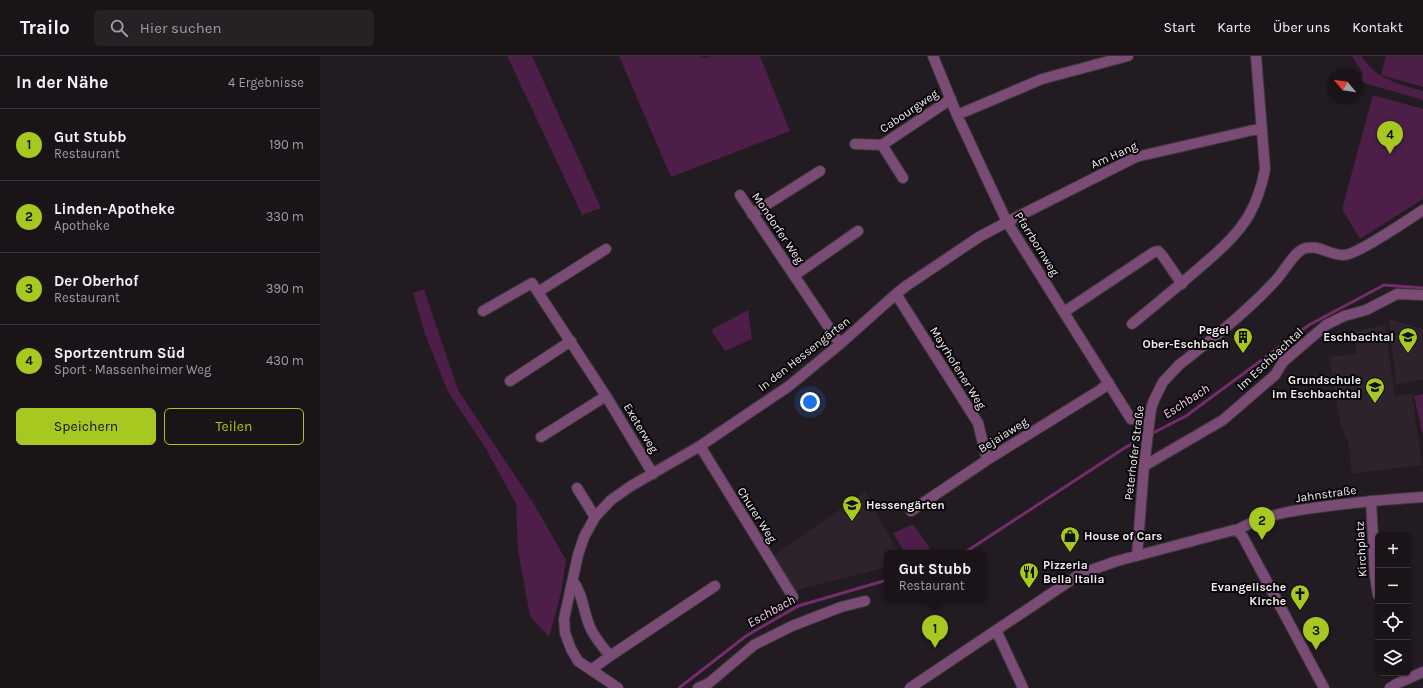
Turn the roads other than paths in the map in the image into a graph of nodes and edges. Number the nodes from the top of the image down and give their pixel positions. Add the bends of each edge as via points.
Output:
1 (933, 56) edge
2 (1128, 56) edge
3 (1256, 56) edge
4 (951, 99) junction
5 (957, 115) junction
6 (1262, 128) junction
7 (855, 144) dead end
8 (882, 146) junction
9 (820, 171) dead end
10 (903, 178) dead end
11 (740, 195) dead end
12 (1423, 210) edge
13 (752, 214) junction
14 (1007, 222) junction
15 (858, 232) dead end
16 (606, 249) dead end
17 (795, 275) junction
18 (1182, 284) junction
19 (538, 292) junction
20 (896, 294) junction
21 (1423, 295) edge
22 (483, 311) dead end
23 (1064, 312) junction
24 (1132, 324) dead end
25 (571, 341) junction
26 (840, 344) junction
27 (510, 381) dead end
28 (1109, 383) junction
29 (606, 396) junction
30 (1149, 421) junction
31 (541, 437) dead end
32 (700, 446) junction
33 (986, 460) junction
34 (1144, 461) junction
35 (653, 474) junction
36 (577, 488) dead end
37 (1423, 497) edge
38 (1371, 501) junction
39 (911, 511) dead end
40 (595, 517) junction
41 (1237, 530) junction
42 (1137, 556) junction
43 (1375, 576) edge
44 (573, 580) junction
45 (715, 586) dead end
46 (793, 597) dead end
47 (865, 601) dead end
48 (996, 630) junction
49 (610, 656) junction
50 (591, 670) junction
51 (1423, 672) edge
52 (1395, 681) edge
53 (618, 688) edge
54 (698, 688) edge
55 (910, 688) edge
56 (1022, 688) edge
57 (1324, 688) edge

1 - 4 street, Pfarrbornweg
2 - 5 street via 1042,79
3 - 6 street
4 - 5 street, Pfarrbornweg
4 - 8 street, Cabourgweg
5 - 14 street, Pfarrbornweg
6 - 14 street, Am Hang via 1136,157
6 - 18 street via 1265,169 1259,192 1248,216 1216,254
7 - 8 street, Cabourgweg
8 - 10 street, Cabourgweg
9 - 13 street
11 - 13 street, Mondorfer Weg
12 - 30 street, Peterhofer Straße via 1361,249 1345,256 1314,248 1303,249 1250,306 1169,374 1154,400
13 - 17 street, Mondorfer Weg
14 - 20 street, In den Hessengärten
14 - 23 street, Pfarrbornweg
15 - 17 street, Mondorfer Weg
16 - 19 street
17 - 26 street, Mondorfer Weg
18 - 23 street via 1158,251
18 - 24 street
19 - 22 street via 532,283
19 - 25 street, Exeterweg
20 - 26 street, In den Hessengärten
20 - 33 street, Mayrhofener Weg via 978,424
21 - 34 street, Im Eschbachtal via 1397,294 1326,326 1283,362 1275,375 1223,420
23 - 28 street, Pfarrbornweg
25 - 27 street
25 - 29 street, Exeterweg
26 - 32 street, In den Hessengärten via 789,386
28 - 30 street, Pfarrbornweg via 1131,419
28 - 33 street, Bejaiaweg
29 - 31 street
29 - 35 street, Exeterweg
30 - 34 street, Peterhofer Straße
32 - 35 street, In den Hessengärten
32 - 46 street, Churer Weg
33 - 39 street, Bejaiaweg
34 - 42 street, Peterhofer Straße
35 - 40 street, In den Hessengärten via 610,500
36 - 40 street
37 - 38 street, Jahnstraße
38 - 41 street, Jahnstraße via 1269,516
38 - 43 street, Kirchplatz
40 - 44 street, In den Hessengärten via 584,537
41 - 42 street, Jahnstraße via 1229,530
41 - 57 street
42 - 48 street, Jahnstraße via 1080,574
44 - 49 street via 579,589 590,629
44 - 50 street, In den Hessengärten via 564,619 565,633 578,661
45 - 49 street
47 - 54 street via 792,626 754,645 709,683
48 - 55 street, Jahnstraße
48 - 56 street
49 - 50 street
50 - 53 street, In den Hessengärten
51 - 52 street

